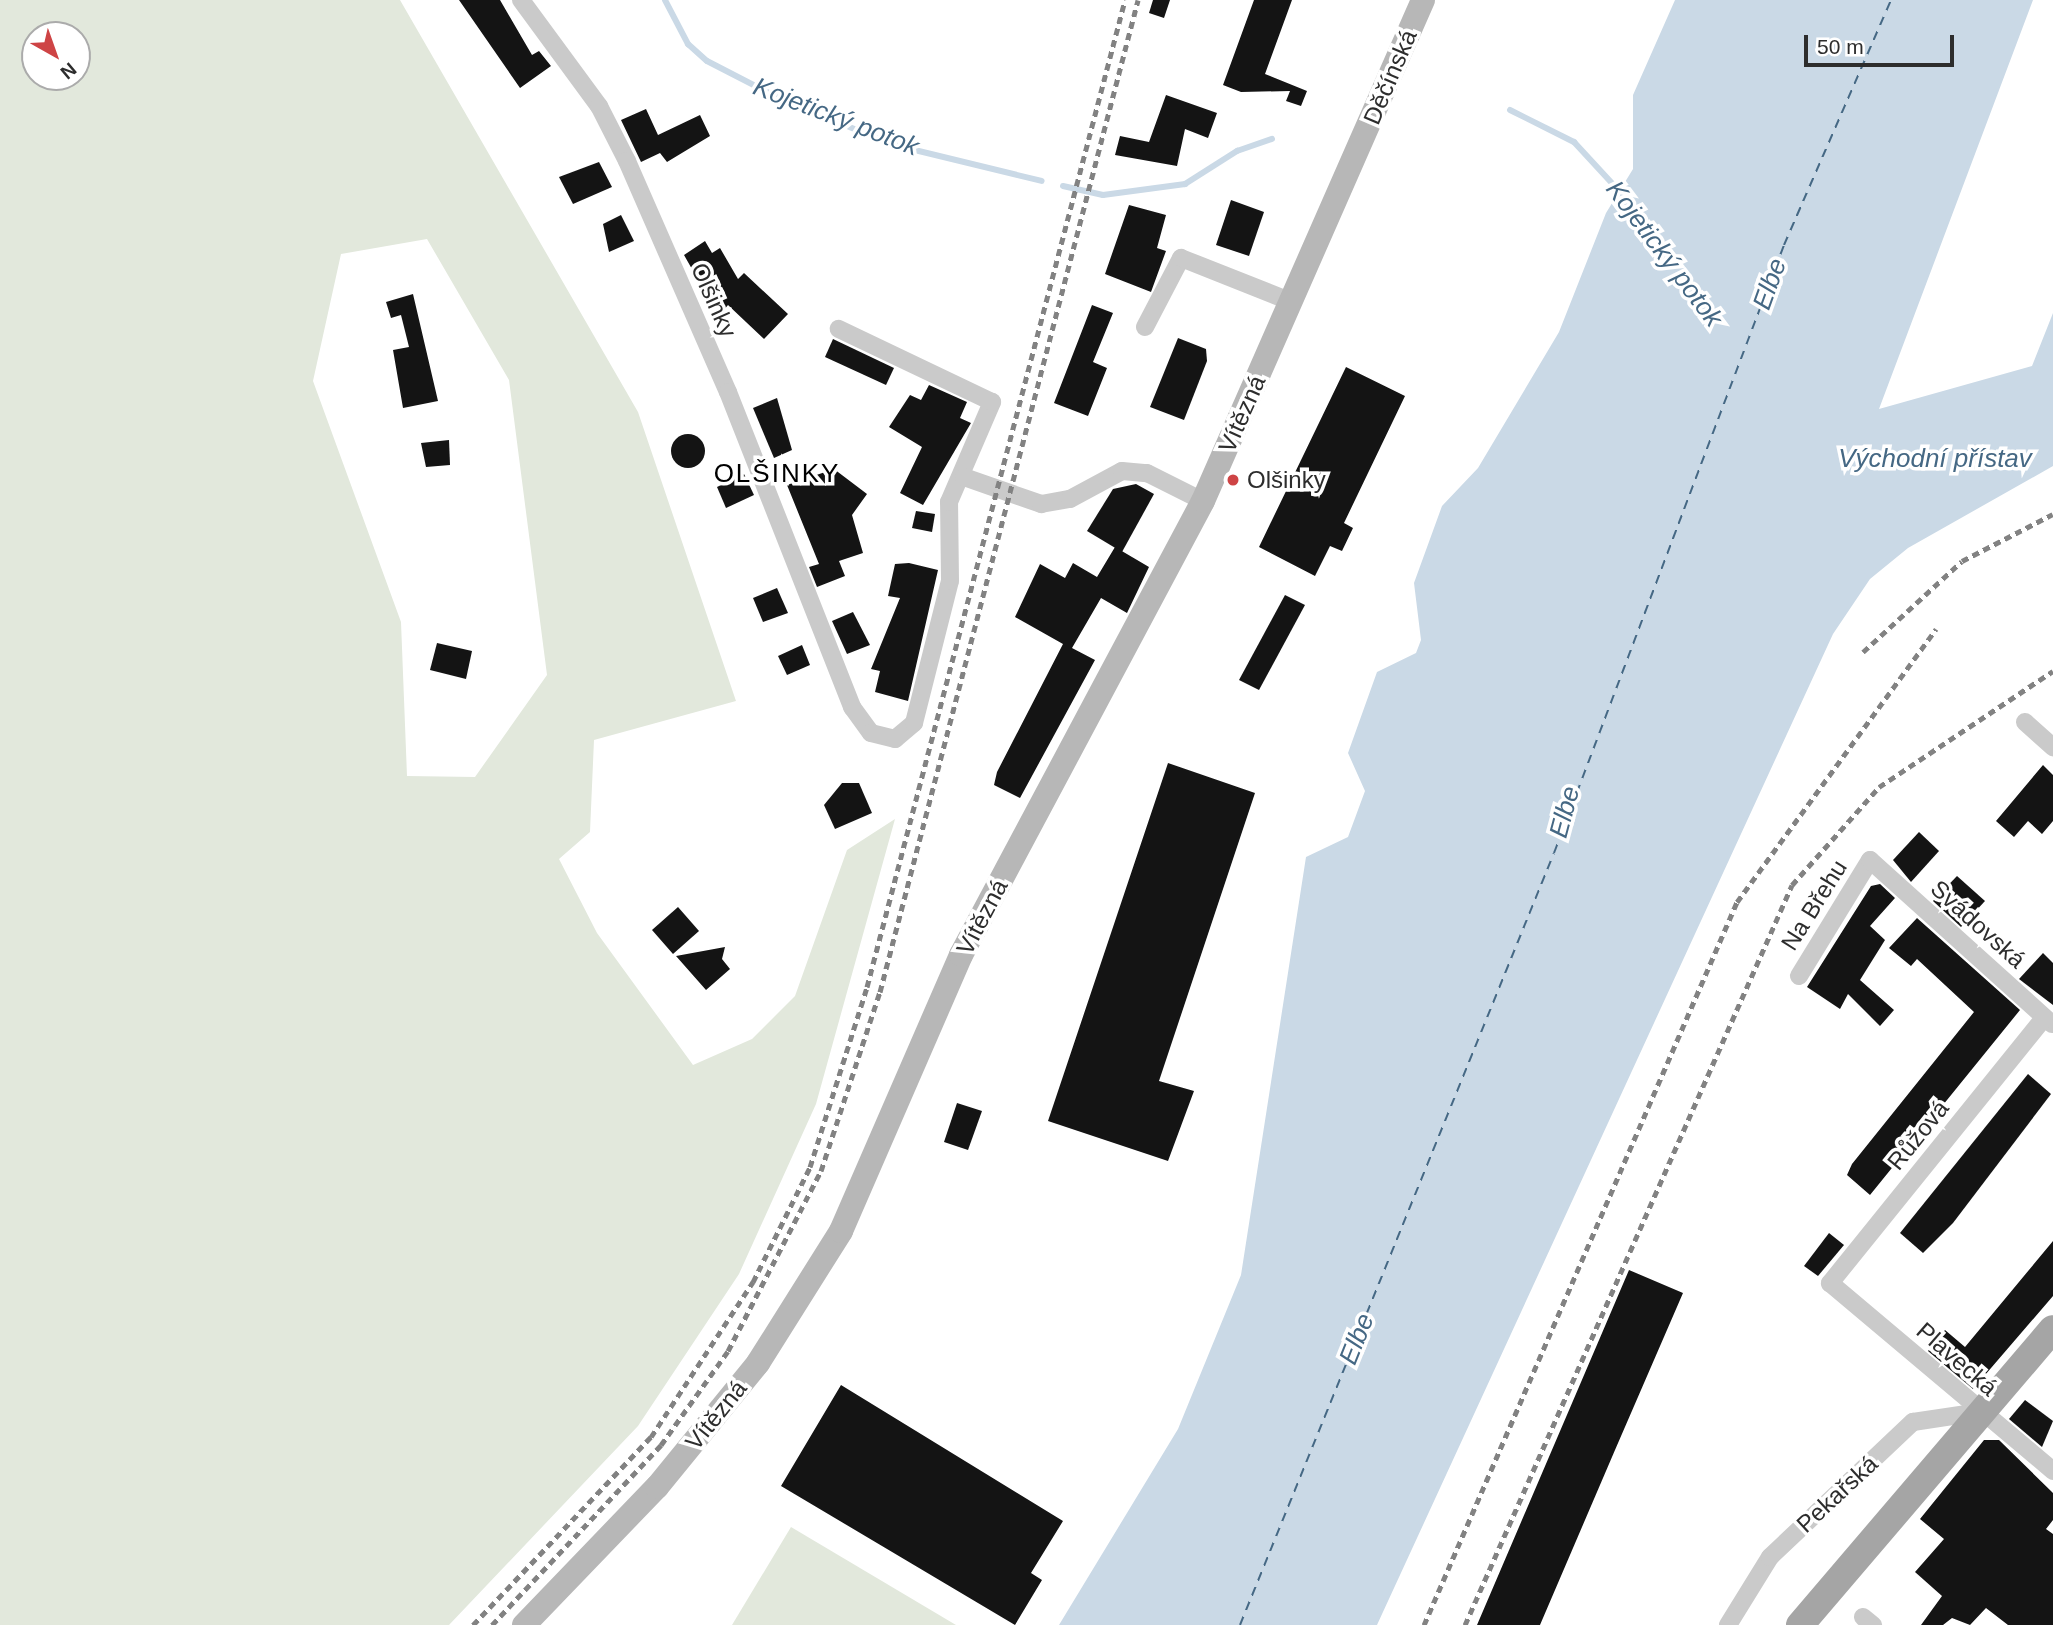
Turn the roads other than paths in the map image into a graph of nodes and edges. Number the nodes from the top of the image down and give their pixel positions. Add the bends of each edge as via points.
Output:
1 (1423, 0) edge
2 (529, 3) edge
3 (1358, 153) joint
4 (1292, 302) junction
5 (1145, 327) dead end
6 (839, 329) dead end
7 (964, 477) junction
8 (1203, 501) junction
9 (2025, 722) dead end
10 (2053, 747) edge
11 (1870, 860) joint
12 (1798, 976) dead end
13 (2049, 1021) edge
14 (1830, 1283) joint
15 (2053, 1329) edge
16 (1980, 1412) junction
17 (2053, 1471) edge
18 (524, 1625) edge
19 (1728, 1625) edge
20 (1800, 1625) edge

1 - 3 main road, Děčínská
2 - 7 street, Olšinky via 598,106 627,161 728,392 805,599 852,707 871,733 895,739 914,723 950,581 949,502
3 - 4 main road, Vítězná
4 - 5 street via 1181,258
4 - 8 main road, Vítězná
6 - 7 street, Olšinky via 992,402
7 - 8 street via 1041,504 1070,499 1122,471 1147,473
8 - 18 main road, Vítězná via 961,955 841,1231 798,1306 657,1487
9 - 10 street
11 - 12 street, Na Břehu
11 - 13 street, Svádovská
13 - 14 street, Růžová
14 - 16 street, Plavecká
15 - 16 main road, Pekařská
16 - 17 street, Plavecká
16 - 19 street, Pekařská via 1913,1422 1770,1557
16 - 20 main road, Pekařská

